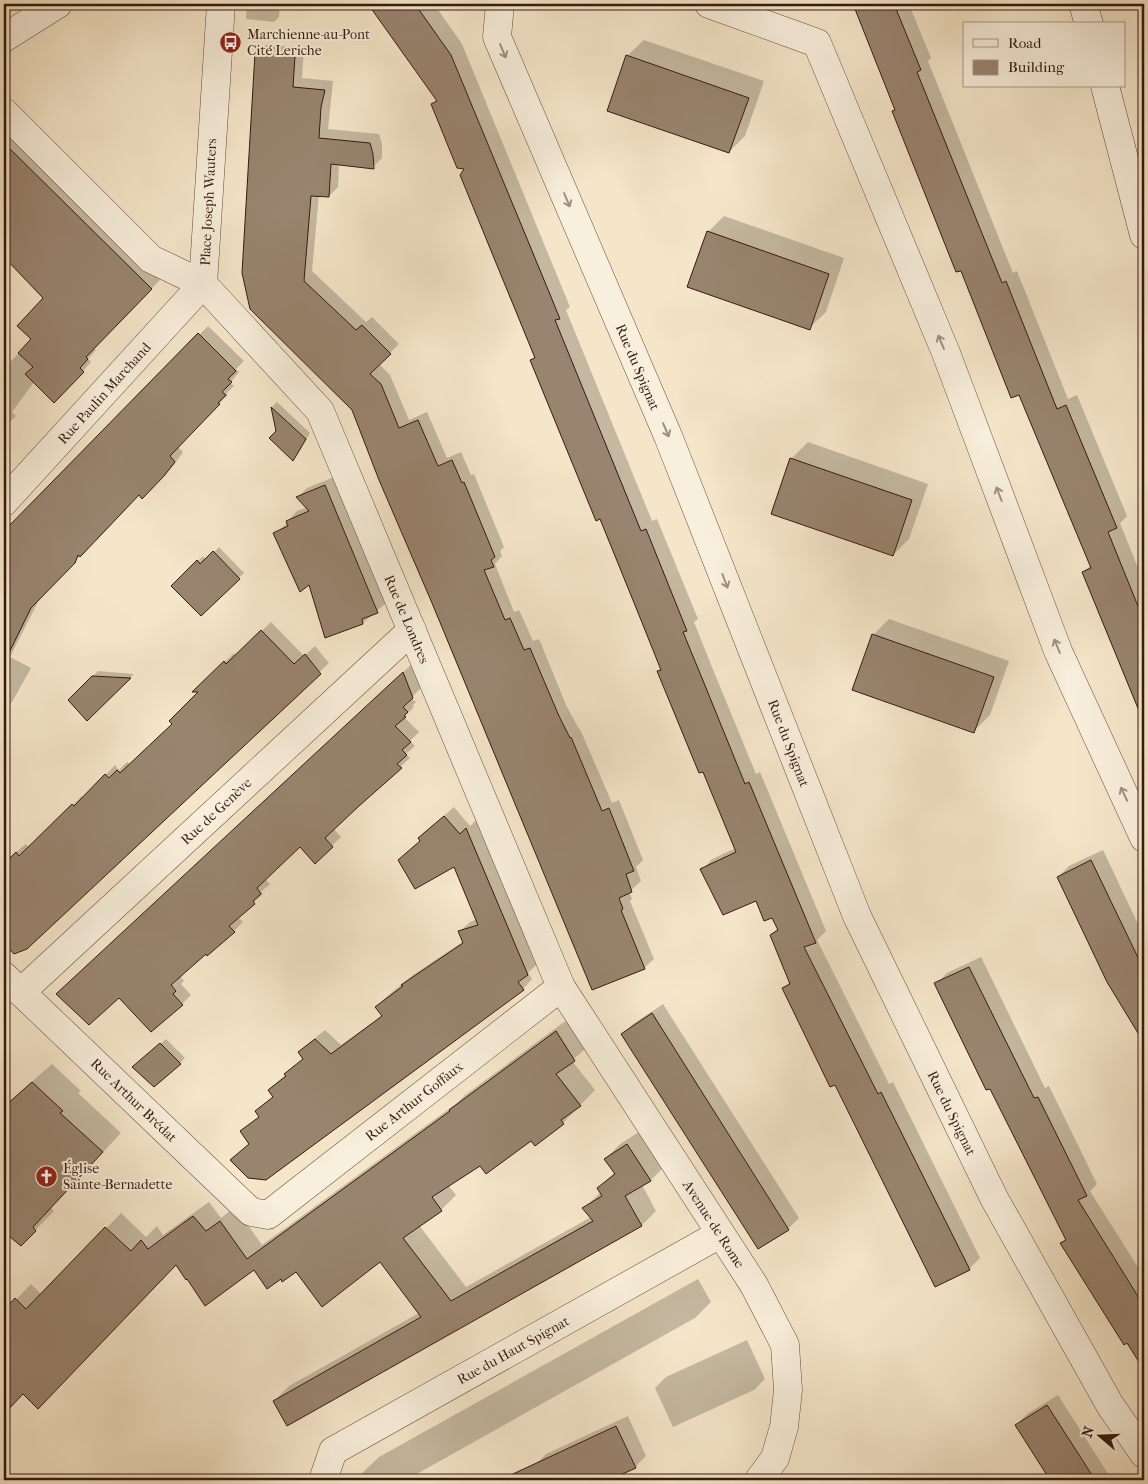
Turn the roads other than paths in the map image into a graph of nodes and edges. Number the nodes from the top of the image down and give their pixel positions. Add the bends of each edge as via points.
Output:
1 (58, 4) edge
2 (220, 4) edge
3 (500, 4) edge
4 (709, 4) edge
5 (1083, 4) edge
6 (763, 14) edge
7 (1088, 22) edge
8 (4, 38) edge
9 (1106, 88) edge
10 (4, 112) edge
11 (1144, 235) edge
12 (203, 284) junction
13 (4, 502) edge
14 (412, 630) junction
15 (1144, 838) edge
16 (12, 984) edge
17 (560, 987) junction
18 (268, 1215) joint
19 (720, 1234) junction
20 (1144, 1454) edge
21 (323, 1480) edge
22 (759, 1480) edge

1 - 8 street
2 - 12 street, Place Joseph Wauters
3 -> 20 street, Rue du Spignat via 497,36 668,436 857,916 994,1198 1110,1405
4 - 6 street
5 - 7 street
15 -> 6 street via 1058,651 946,353 817,43
9 - 11 street
10 - 12 street, Place Joseph Wauters via 151,259
12 - 13 street, Rue Paulin Marchand
12 - 14 street, Rue de Londres via 320,411
14 - 16 street, Rue de Genève
14 - 17 street, Rue de Londres
16 - 18 street, Rue Arthur Brédat via 250,1212
17 - 18 street, Rue Arthur Goffaux
17 - 19 street, Avenue de Rome
19 - 21 street, Rue du Haut Spignat via 333,1451
19 - 22 street, Avenue de Rome via 754,1285 785,1345 788,1390 784,1427 775,1458

